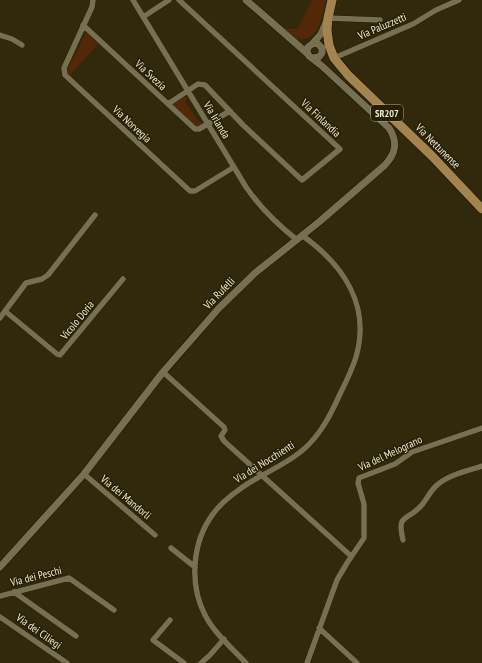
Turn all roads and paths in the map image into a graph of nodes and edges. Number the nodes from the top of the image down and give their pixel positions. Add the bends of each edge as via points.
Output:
1 (92, 0) edge
2 (133, 0) edge
3 (170, 0) edge
4 (179, 0) edge
5 (246, 0) edge
6 (332, 0) edge
7 (459, 0) edge
8 (143, 17) junction
9 (328, 18) junction
10 (380, 20) dead end
11 (84, 25) junction
12 (0, 35) edge
13 (288, 38) junction
14 (313, 43) junction
15 (22, 45) dead end
16 (324, 50) junction
17 (310, 56) junction
18 (334, 58) junction
19 (322, 66) junction
20 (188, 91) junction
21 (168, 104) junction
22 (230, 111) junction
23 (207, 124) junction
24 (234, 167) junction
25 (482, 209) edge
26 (95, 215) dead end
27 (300, 238) junction
28 (123, 279) dead end
29 (5, 311) junction
30 (0, 318) edge
31 (163, 372) junction
32 (482, 428) edge
33 (482, 466) edge
34 (84, 474) junction
35 (261, 475) junction
36 (155, 534) dead end
37 (403, 540) dead end
38 (171, 548) dead end
39 (351, 556) junction
40 (0, 567) edge
41 (195, 567) junction
42 (14, 592) junction
43 (0, 596) edge
44 (114, 610) dead end
45 (0, 616) edge
46 (170, 620) dead end
47 (319, 628) junction
48 (76, 636) dead end
49 (224, 639) junction
50 (67, 663) edge
51 (184, 663) edge
52 (201, 663) edge
53 (246, 663) edge
54 (307, 663) edge
55 (356, 663) edge

1 - 11 street via 92,7
2 - 8 street, Via Irlanda
3 - 8 street
4 - 22 street, Via Finlandia via 340,149 302,180
5 - 13 street
6 - 9 main road, Via Nettunense / SR207
7 - 18 street, Via Paluzzetti
8 - 20 street, Via Irlanda
9 - 10 street
9 - 14 street via 321,34
9 - 16 main road, Via Nettunense / SR207
11 - 21 street, Via Svezia
11 - 24 street, Via Norvegia via 64,68 66,76 191,191
12 - 15 street
13 - 14 street
13 - 17 street
14 - 16 street
14 - 17 street via 308,47
16 - 17 street via 317,58
16 - 18 main road, Via Nettunense / SR207
16 - 19 street
17 - 19 street
18 - 25 main road, Via Nettunense / SR207
19 - 27 street, Via Rufelli via 386,126 392,134 395,146 385,165
20 - 21 street, Via Finlandia
20 - 22 street, Via Finlandia via 198,84 205,85
20 - 23 street, Via Irlanda
21 - 23 street, Via Svezia via 195,129
22 - 23 street
23 - 24 street, Via Irlanda
24 - 27 street, Via Irlanda via 256,200 278,224
26 - 29 street via 48,275 26,283
27 - 31 street, Via Rufelli via 232,294
27 - 35 street, Via dei Nocchienti via 327,256 347,281 359,320 358,348 348,378 317,435 298,454
28 - 29 street, Vicolo Doria via 60,355
29 - 30 street
31 - 34 street, Via Rufelli
31 - 35 street via 224,427 223,440
32 - 39 street, Via del Melograno via 412,452 395,464 359,478 364,504 365,535
33 - 37 street via 447,479 434,488 422,506 402,521 400,527
34 - 36 street, Via dei Mandorli
34 - 40 street, Via Rufelli
35 - 39 street
35 - 41 street, Via dei Nocchienti via 229,498 212,516 199,543
38 - 41 street
39 - 47 street, Via del Melograno via 336,580
41 - 49 street, Via dei Nocchienti via 202,609
42 - 43 street, Via dei Peschi
42 - 44 street, Via dei Peschi via 69,578
42 - 48 street
45 - 50 street, Via dei Ciliegi
46 - 51 street via 153,640
47 - 54 street, Via del Melograno
47 - 55 street
49 - 52 street
49 - 53 street, Via dei Nocchienti

